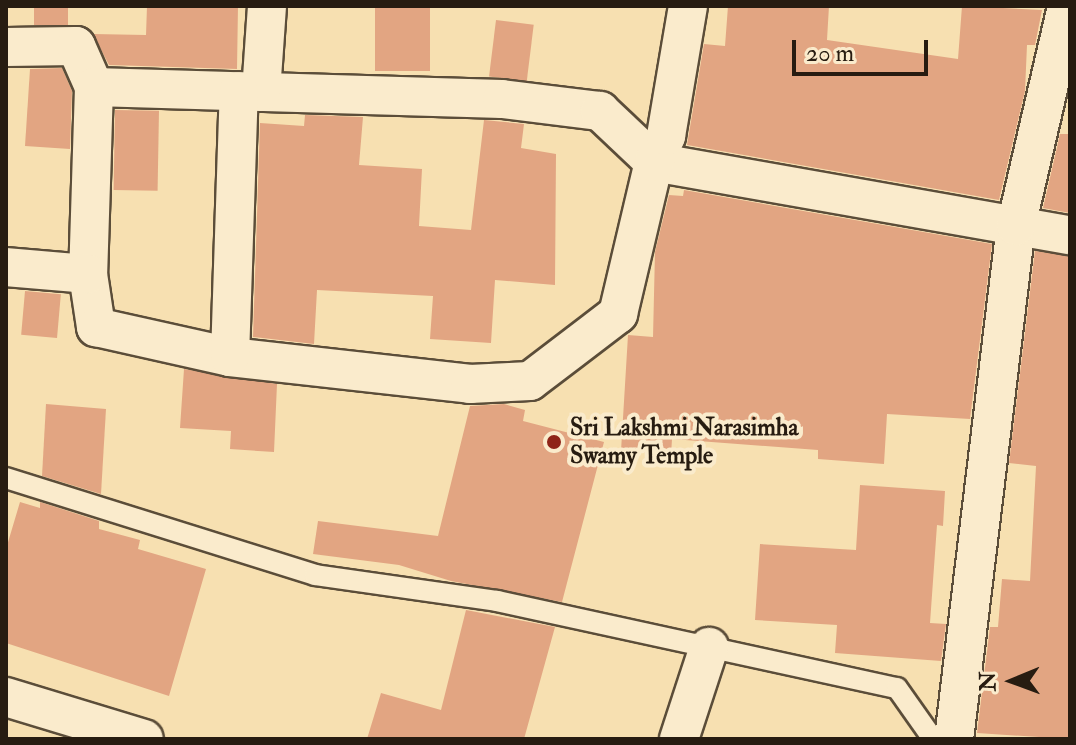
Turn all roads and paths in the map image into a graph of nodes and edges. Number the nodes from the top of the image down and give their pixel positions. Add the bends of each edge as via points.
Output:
1 (267, 6) edge
2 (688, 6) edge
3 (1067, 6) edge
4 (6, 47) edge
5 (94, 87) junction
6 (250, 91) junction
7 (654, 162) junction
8 (1016, 226) junction
9 (1070, 235) edge
10 (6, 267) edge
11 (88, 274) junction
12 (230, 357) junction
13 (6, 478) edge
14 (709, 647) junction
15 (6, 697) edge
16 (144, 739) edge
17 (679, 739) edge
18 (933, 739) edge
19 (954, 739) edge

1 - 6 street
2 - 7 street via 666,136
3 - 8 street
4 - 5 street via 76,46
5 - 6 street
5 - 11 street
6 - 7 street via 502,99 600,111
6 - 12 street
7 - 8 street
7 - 12 street via 618,314 530,381 470,384
8 - 9 street
8 - 19 street
10 - 11 street
11 - 12 street via 96,327
13 - 14 lane via 315,575 497,601
14 - 17 street
14 - 18 lane via 897,688
15 - 16 street

